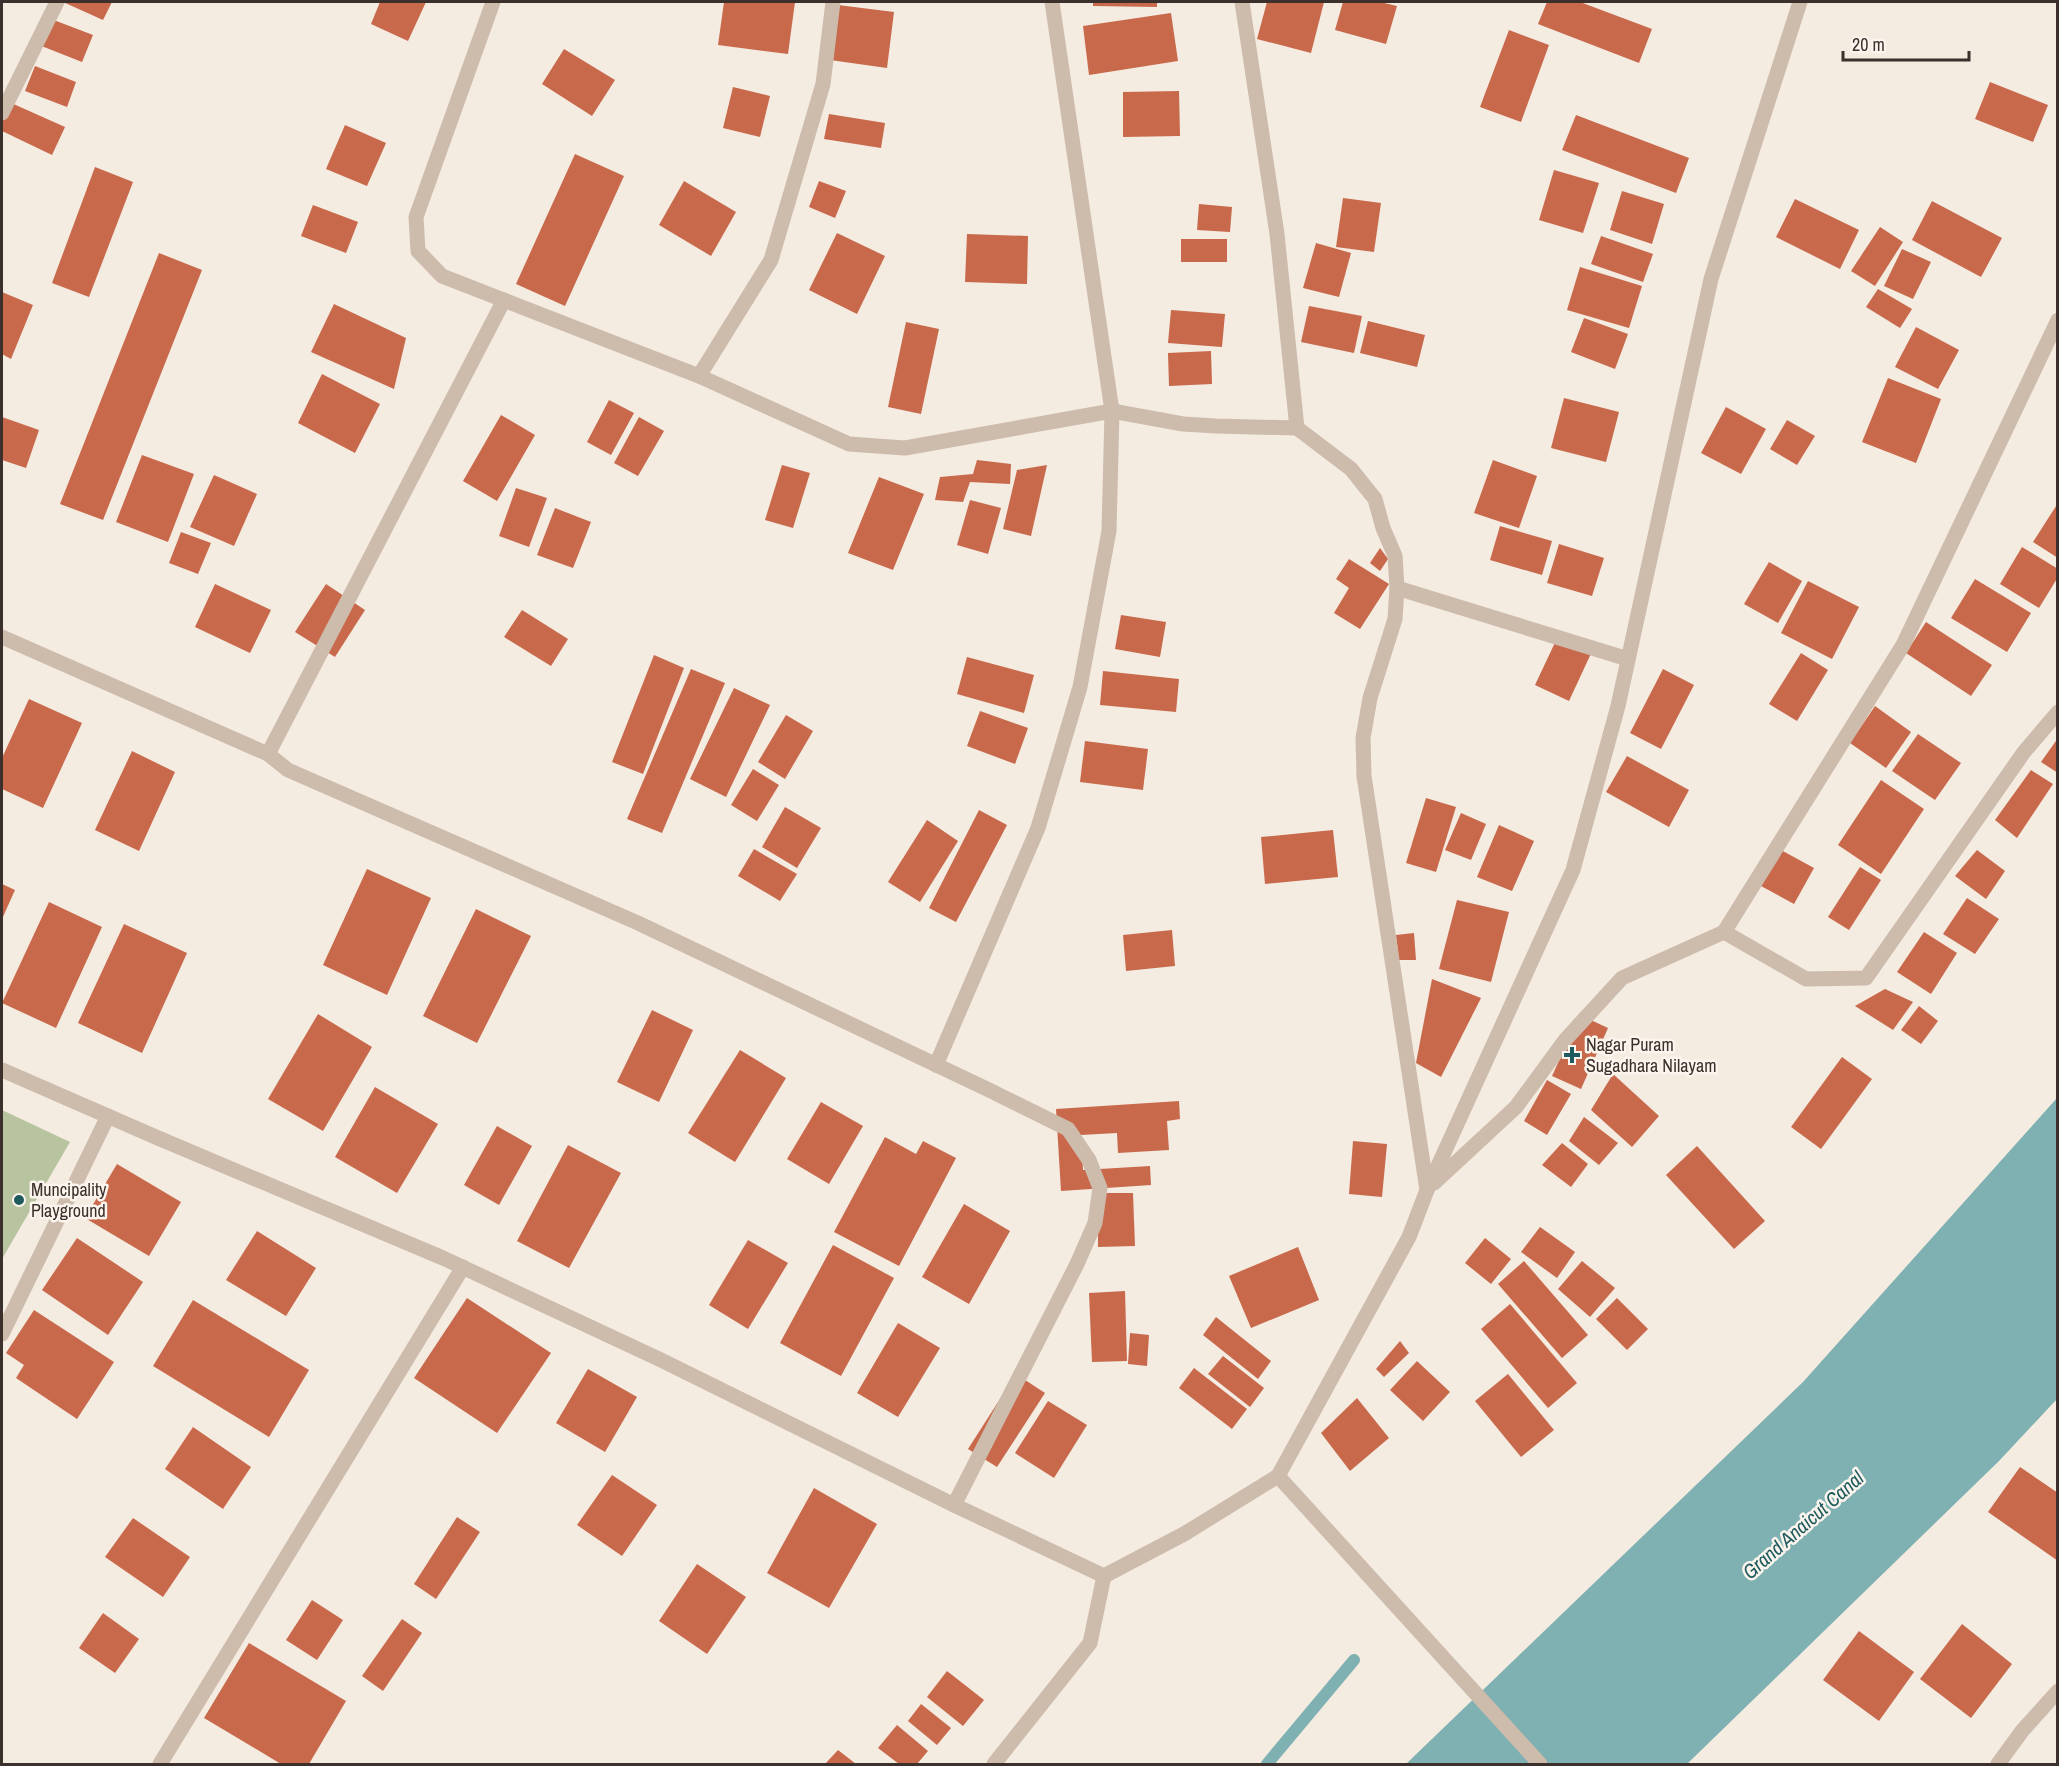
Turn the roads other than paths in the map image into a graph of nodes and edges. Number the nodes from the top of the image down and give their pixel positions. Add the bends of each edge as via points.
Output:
1 (57, 2) edge
2 (493, 2) edge
3 (833, 2) edge
4 (1052, 2) edge
5 (1242, 2) edge
6 (1800, 2) edge
7 (2, 112) edge
8 (504, 300) junction
9 (2058, 320) edge
10 (699, 376) junction
11 (1112, 411) junction
12 (1297, 428) junction
13 (1397, 588) junction
14 (2, 637) edge
15 (1629, 659) junction
16 (2058, 712) edge
17 (268, 754) junction
18 (1724, 932) junction
19 (936, 1065) junction
20 (2, 1070) edge
21 (108, 1116) junction
22 (1427, 1190) junction
23 (463, 1267) junction
24 (2, 1334) edge
25 (1278, 1476) junction
26 (954, 1505) junction
27 (1104, 1576) junction
28 (2058, 1691) edge
29 (160, 1764) edge
30 (994, 1764) edge
31 (1540, 1764) edge
32 (1998, 1764) edge

1 - 7 street
2 - 8 street via 416,217 418,251 442,276
3 - 10 street via 823,84 771,260
4 - 11 street
5 - 12 street via 1277,234
6 - 15 street via 1711,279
8 - 10 street
8 - 17 street
9 - 18 street via 1903,645
10 - 11 street via 849,444 905,448
11 - 12 street via 1183,424
11 - 19 street via 1109,531 1080,687 1038,828
12 - 13 street via 1352,469 1376,499 1395,556
13 - 15 street
13 - 22 street via 1395,619 1370,698 1363,738 1364,776
14 - 17 street
15 - 22 street via 1573,870
16 - 18 street via 2024,752 1866,978 1806,979
17 - 19 street via 288,770 638,923
18 - 22 street via 1622,978 1566,1039 1516,1107
19 - 26 street via 1068,1130 1089,1160 1100,1188 1095,1223 1077,1264
20 - 21 street
21 - 23 street
21 - 24 street
22 - 25 street via 1409,1237
23 - 26 street via 662,1360
23 - 29 street
25 - 27 street via 1184,1534
25 - 31 street
26 - 27 street
27 - 30 street via 1090,1643
28 - 32 street

